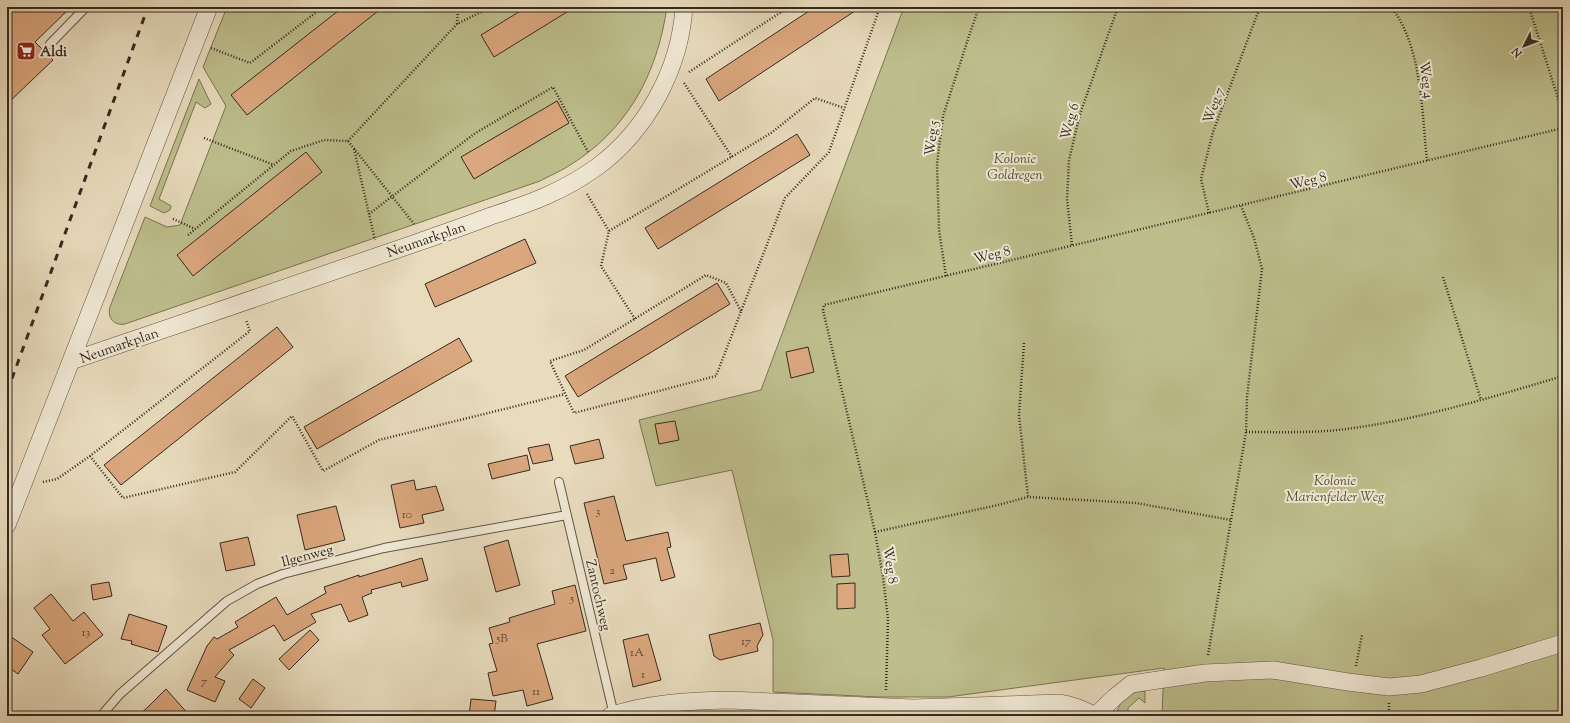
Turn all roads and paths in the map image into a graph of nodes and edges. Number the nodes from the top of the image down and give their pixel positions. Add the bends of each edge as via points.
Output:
1 (86, 7) edge
2 (209, 7) edge
3 (323, 7) edge
4 (458, 7) edge
5 (491, 7) edge
6 (684, 7) edge
7 (789, 7) edge
8 (880, 7) edge
9 (979, 7) edge
10 (1118, 7) edge
11 (1260, 7) edge
12 (1391, 7) edge
13 (1529, 7) edge
14 (457, 24) junction
15 (50, 44) dead end
16 (208, 46) dead end
17 (687, 73) dead end
18 (680, 77) dead end
19 (844, 108) junction
20 (1563, 114) edge
21 (1563, 128) edge
22 (204, 138) dead end
23 (348, 141) junction
24 (354, 148) junction
25 (590, 156) dead end
26 (732, 157) junction
27 (1427, 161) junction
28 (274, 165) junction
29 (585, 190) dead end
30 (392, 197) junction
31 (1241, 206) junction
32 (1209, 213) junction
33 (369, 214) junction
34 (173, 219) dead end
35 (417, 228) dead end
36 (195, 229) junction
37 (609, 231) junction
38 (188, 235) dead end
39 (376, 242) dead end
40 (1072, 246) junction
41 (946, 276) junction
42 (1443, 277) dead end
43 (742, 310) junction
44 (244, 315) dead end
45 (635, 319) junction
46 (1024, 343) dead end
47 (71, 361) junction
48 (1563, 376) edge
49 (565, 394) junction
50 (1481, 400) junction
51 (1246, 432) junction
52 (90, 456) junction
53 (559, 482) dead end
54 (37, 484) dead end
55 (1028, 497) junction
56 (567, 515) junction
57 (1231, 520) junction
58 (7, 525) edge
59 (875, 532) junction
60 (1362, 635) dead end
61 (1563, 643) edge
62 (1205, 673) junction
63 (1352, 683) junction
64 (885, 707) junction
65 (612, 715) edge
66 (100, 716) edge
67 (1095, 716) edge

1 - 15 lane
2 - 47 street, Neumarkplan
3 - 16 path via 250,63
4 - 14 path
5 - 14 path
6 - 47 street, Neumarkplan via 679,43 670,71 642,122 624,144 598,166 556,193
7 - 17 path
8 - 19 path
9 - 41 path, Weg 5 via 943,116 938,179 939,230
10 - 40 path, Weg 6 via 1080,114 1069,160 1067,199
11 - 32 path, Weg 7 via 1213,132 1202,179
12 - 27 path, Weg 4 via 1400,17 1412,50 1417,72
13 - 20 path
14 - 23 path
18 - 26 path
19 - 26 path via 816,98 771,133
19 - 43 path via 829,152 785,198
21 - 27 path, Weg 8
22 - 28 path
23 - 24 path
23 - 28 path via 324,140 291,151
24 - 30 path
24 - 33 path
25 - 30 path via 554,87 474,134
26 - 37 path
27 - 31 path, Weg 8
28 - 36 path
29 - 37 path
30 - 33 path
30 - 35 path
31 - 32 path, Weg 8
31 - 51 path via 1254,238 1262,269 1247,397
32 - 40 path, Weg 8
33 - 39 path
34 - 36 path
36 - 38 path
37 - 45 path via 601,266
40 - 41 path, Weg 8
41 - 59 path, Weg 8 via 824,305 823,310
42 - 50 path
43 - 45 path via 726,283 706,275
43 - 49 path via 716,376 574,412
44 - 52 path via 250,331
45 - 49 path via 584,350 550,361
46 - 55 path via 1019,415
47 - 58 street, Neumarkplan
48 - 50 path
49 - 52 path via 379,440 323,471 292,416 235,472 123,498
50 - 51 path via 1425,415 1337,430
51 - 57 path
52 - 54 path via 57,479
53 - 56 lane, Zantochweg
55 - 57 path via 1136,503
55 - 59 path
56 - 65 lane, Zantochweg
56 - 66 lane, Ilgenweg via 384,548 283,574 257,584 227,601 120,694
57 - 62 path
59 - 64 path, Weg 8 via 888,619
60 - 63 path
61 - 63 street via 1421,684 1389,687
62 - 63 street via 1273,670
62 - 67 street via 1131,684
64 - 65 street via 729,700 654,706
64 - 67 street via 1059,703 1084,709

